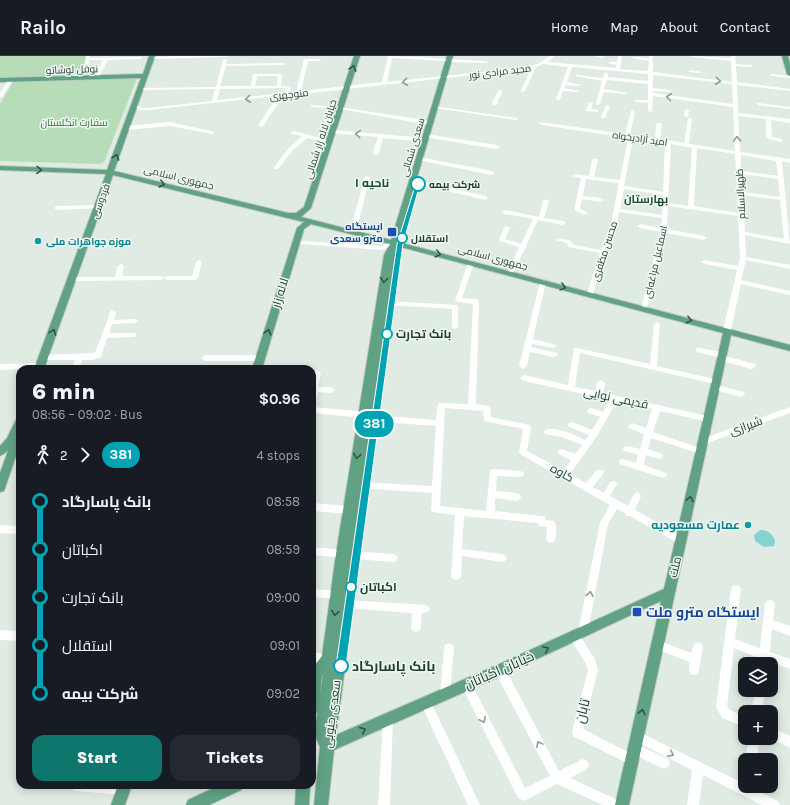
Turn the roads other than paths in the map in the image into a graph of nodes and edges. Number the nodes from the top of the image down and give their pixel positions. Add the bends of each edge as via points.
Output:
1 (226, 56) edge
2 (357, 56) edge
3 (389, 56) edge
4 (553, 56) edge
5 (595, 56) edge
6 (620, 56) edge
7 (692, 56) edge
8 (785, 56) edge
9 (90, 57) edge
10 (152, 57) edge
11 (602, 57) dead end
12 (140, 58) dead end
13 (634, 58) dead end
14 (651, 58) edge
15 (106, 59) junction
16 (449, 59) edge
17 (319, 60) dead end
18 (734, 60) edge
19 (486, 62) dead end
20 (542, 63) junction
21 (610, 63) dead end
22 (224, 64) junction
23 (284, 64) dead end
24 (594, 64) dead end
25 (619, 64) junction
26 (570, 66) junction
27 (750, 66) dead end
28 (534, 67) junction
29 (606, 69) junction
30 (618, 70) junction
31 (695, 71) dead end
32 (790, 72) edge
33 (86, 73) junction
34 (651, 73) junction
35 (773, 75) dead end
36 (145, 76) junction
37 (577, 76) dead end
38 (444, 77) junction
39 (790, 77) edge
40 (70, 78) junction
41 (95, 78) junction
42 (695, 78) junction
43 (605, 79) junction
44 (0, 80) edge
45 (11, 80) junction
46 (651, 82) junction
47 (564, 83) junction
48 (736, 83) junction
49 (384, 84) junction
50 (579, 85) dead end
51 (253, 87) junction
52 (278, 87) junction
53 (765, 87) junction
54 (218, 88) junction
55 (347, 88) junction
56 (140, 89) junction
57 (561, 89) junction
58 (602, 90) junction
59 (790, 90) edge
60 (501, 91) dead end
61 (523, 91) dead end
62 (578, 91) dead end
63 (670, 91) dead end
64 (651, 92) junction
65 (298, 93) junction
66 (626, 93) dead end
67 (289, 94) junction
68 (766, 94) dead end
69 (281, 95) junction
70 (0, 96) edge
71 (558, 99) dead end
72 (636, 100) dead end
73 (214, 102) junction
74 (650, 102) junction
75 (591, 103) dead end
76 (496, 104) dead end
77 (598, 104) dead end
78 (759, 104) dead end
79 (134, 105) junction
80 (313, 106) dead end
81 (608, 106) dead end
82 (736, 106) junction
83 (435, 107) junction
84 (340, 108) junction
85 (790, 108) edge
86 (687, 110) dead end
87 (596, 111) dead end
88 (633, 111) dead end
89 (650, 111) dead end
90 (736, 114) junction
91 (603, 117) dead end
92 (768, 118) junction
93 (516, 119) dead end
94 (790, 121) edge
95 (430, 123) junction
96 (542, 123) dead end
97 (659, 124) dead end
98 (260, 125) dead end
99 (598, 125) dead end
100 (126, 128) junction
101 (596, 131) junction
102 (212, 132) dead end
103 (333, 132) junction
104 (294, 133) dead end
105 (306, 136) junction
106 (381, 136) junction
107 (629, 136) junction
108 (426, 138) junction
109 (657, 140) junction
110 (780, 140) dead end
111 (330, 141) junction
112 (668, 142) junction
113 (686, 145) junction
114 (695, 146) junction
115 (497, 147) dead end
116 (737, 152) junction
117 (376, 154) dead end
118 (419, 159) junction
119 (779, 159) junction
120 (595, 160) dead end
121 (790, 160) edge
122 (0, 168) edge
123 (276, 168) dead end
124 (110, 172) junction
125 (738, 172) junction
126 (492, 173) dead end
127 (576, 176) dead end
128 (584, 177) junction
129 (367, 178) dead end
130 (591, 178) junction
131 (781, 178) junction
132 (412, 182) junction
133 (621, 184) junction
134 (739, 193) junction
135 (666, 194) junction
136 (579, 197) junction
137 (485, 198) dead end
138 (783, 199) junction
139 (601, 200) dead end
140 (546, 201) dead end
141 (665, 204) junction
142 (98, 207) junction
143 (57, 208) dead end
144 (691, 208) junction
145 (617, 210) junction
146 (505, 212) dead end
147 (585, 213) dead end
148 (288, 215) junction
149 (741, 215) junction
150 (665, 217) junction
151 (539, 218) junction
152 (310, 221) junction
153 (563, 223) dead end
154 (640, 226) dead end
155 (507, 228) dead end
156 (664, 230) junction
157 (352, 232) junction
158 (742, 233) junction
159 (704, 238) dead end
160 (559, 240) dead end
161 (788, 241) edge
162 (303, 243) dead end
163 (397, 244) junction
164 (524, 247) junction
165 (604, 252) junction
166 (743, 258) junction
167 (199, 262) dead end
168 (704, 262) dead end
169 (471, 263) junction
170 (391, 264) junction
171 (122, 266) dead end
172 (790, 267) edge
173 (741, 269) junction
174 (510, 273) junction
175 (72, 279) junction
176 (121, 279) junction
177 (738, 281) junction
178 (543, 282) junction
179 (790, 293) edge
180 (590, 294) junction
181 (390, 303) junction
182 (644, 309) junction
183 (112, 312) dead end
184 (135, 321) dead end
185 (109, 322) junction
186 (657, 324) dead end
187 (454, 328) dead end
188 (729, 331) junction
189 (105, 336) junction
190 (132, 336) dead end
191 (529, 341) junction
192 (553, 346) dead end
193 (790, 348) edge
194 (527, 349) junction
195 (700, 350) dead end
196 (554, 355) dead end
197 (722, 356) junction
198 (80, 357) junction
199 (205, 358) dead end
200 (260, 358) junction
201 (633, 363) junction
202 (41, 364) edge
203 (27, 365) edge
204 (77, 365) edge
205 (258, 365) edge
206 (16, 366) edge
207 (523, 366) dead end
208 (752, 366) dead end
209 (0, 367) edge
210 (655, 368) junction
211 (631, 372) dead end
212 (317, 373) dead end
213 (656, 377) dead end
214 (316, 378) edge
215 (524, 378) dead end
216 (601, 383) dead end
217 (715, 384) junction
218 (571, 388) junction
219 (316, 389) edge
220 (331, 390) dead end
221 (599, 394) junction
222 (741, 394) dead end
223 (615, 398) junction
224 (472, 407) junction
225 (657, 407) junction
226 (316, 410) edge
227 (789, 410) edge
228 (591, 411) dead end
229 (604, 416) junction
230 (368, 417) junction
231 (708, 418) junction
232 (440, 423) junction
233 (572, 425) dead end
234 (632, 426) dead end
235 (16, 430) edge
236 (548, 432) dead end
237 (648, 433) junction
238 (594, 434) junction
239 (5, 441) edge
240 (587, 444) junction
241 (701, 447) junction
242 (627, 449) dead end
243 (0, 452) edge
244 (562, 452) dead end
245 (643, 452) junction
246 (658, 456) dead end
247 (577, 459) junction
248 (622, 462) dead end
249 (639, 467) junction
250 (600, 472) dead end
251 (520, 474) dead end
252 (565, 474) junction
253 (663, 475) dead end
254 (613, 484) dead end
255 (358, 485) junction
256 (0, 488) edge
257 (587, 488) junction
258 (436, 490) junction
259 (492, 494) junction
260 (637, 496) dead end
261 (517, 498) dead end
262 (605, 498) junction
263 (615, 504) junction
264 (316, 507) edge
265 (349, 510) junction
266 (460, 511) junction
267 (629, 513) junction
268 (490, 514) junction
269 (0, 529) edge
270 (16, 530) edge
271 (551, 539) dead end
272 (681, 540) junction
273 (316, 551) edge
274 (458, 552) junction
275 (342, 554) junction
276 (354, 555) junction
277 (393, 558) dead end
278 (502, 558) dead end
279 (456, 576) dead end
280 (736, 589) dead end
281 (669, 592) junction
282 (316, 593) edge
283 (337, 595) junction
284 (347, 604) junction
285 (770, 604) dead end
286 (768, 623) junction
287 (416, 627) dead end
288 (790, 631) edge
289 (579, 634) junction
290 (0, 635) edge
291 (16, 636) edge
292 (729, 642) junction
293 (657, 645) junction
294 (698, 647) dead end
295 (449, 648) dead end
296 (316, 657) edge
297 (760, 657) edge
298 (764, 657) edge
299 (328, 658) junction
300 (778, 662) edge
301 (790, 664) edge
302 (500, 670) junction
303 (316, 674) edge
304 (466, 685) junction
305 (445, 693) junction
306 (426, 702) junction
307 (388, 719) junction
308 (738, 719) edge
309 (778, 737) edge
310 (790, 742) edge
311 (327, 746) junction
312 (634, 748) junction
313 (664, 763) dead end
314 (583, 765) dead end
315 (698, 767) junction
316 (557, 778) junction
317 (738, 785) edge
318 (123, 789) edge
319 (228, 789) edge
320 (303, 789) edge
321 (754, 793) edge
322 (772, 804) edge
323 (118, 805) edge
324 (194, 805) edge
325 (302, 805) edge
326 (321, 805) edge
327 (384, 805) edge
328 (474, 805) edge
329 (616, 805) edge
330 (622, 805) edge
331 (693, 805) edge

1 - 10 street
1 - 22 street
55 -> 2 main road, خیابان لاله زار شمالی
3 - 16 street
3 - 49 street
4 - 20 street, مجید مرادی نور
5 - 11 street
6 - 25 street
7 - 18 street
8 - 32 main road
9 - 15 street
9 - 33 street
10 - 36 main road, فردوسی
12 - 15 street
13 - 14 street
14 - 34 street
15 - 41 street
16 - 19 street
16 - 38 main road, سعدی شمالی
17 - 65 street via 306,60
18 - 27 street
18 - 48 street, ظهیرالاسلام
20 - 26 street
20 - 28 street, مجید مرادی نور
21 - 25 street
22 - 23 street
22 - 54 street
24 - 29 street
25 - 30 street
26 - 29 street via 585,65
26 - 47 street
28 - 38 street, مجید مرادی نور
28 - 61 street
29 - 30 street
29 - 43 street
30 - 34 street
31 - 42 street
33 - 40 street
33 - 41 street
34 - 42 street
34 - 46 street
35 - 39 street
36 - 41 main road, نوفل لوشاتو
36 - 56 main road, فردوسی
37 - 43 street
38 -> 49 street, منوچهری
38 - 83 main road, سعدی شمالی
40 - 41 main road, نوفل لوشاتو
40 - 45 main road, نوفل لوشاتو
42 -> 48 street
43 - 46 street
43 - 58 street
44 - 45 main road, نوفل لوشاتو
45 - 70 street
46 - 64 street
47 - 50 street
47 - 57 street
48 - 53 street
48 - 82 street, ظهیرالاسلام
49 - 55 street, منوچهری
51 - 52 street
51 - 52 street via 255,75 280,75
51 - 54 street
52 - 67 street via 288,87
53 - 59 street
53 - 68 street
54 - 56 street
54 - 73 street
55 - 65 street, منوچهری
55 - 84 main road, خیابان لاله زار شمالی
56 - 79 main road, فردوسی
57 - 62 street
57 - 71 street
58 - 66 street
58 - 77 street
60 - 76 street via 494,103
63 - 64 street
64 - 74 street
82 -> 64 street
65 - 67 street, منوچهری
67 - 69 street, منوچهری
69 -> 73 street, منوچهری
69 - 98 street
72 - 74 street
73 - 79 street, منوچهری via 148,109
74 - 89 street
75 - 87 street via 588,110
78 - 85 street
79 - 100 main road, فردوسی
80 - 84 street
81 - 91 street
82 - 90 street, ظهیرالاسلام
83 - 93 street
83 - 95 main road, سعدی شمالی
84 - 95 street
84 - 103 main road, خیابان لاله زار شمالی
86 - 113 street
88 - 107 street, محسن مظفری
90 - 92 street
116 -> 90 street, ظهیرالاسلام
92 - 94 street
92 - 110 street via 769,138
95 - 108 main road, سعدی شمالی
96 - 101 street, امید آزادیخواه
97 - 109 street
99 - 101 street
100 - 102 street via 170,124
124 -> 100 main road, فردوسی
101 - 107 street, امید آزادیخواه
106 -> 103 street
103 - 111 main road, خیابان لاله زار شمالی
104 - 105 street
105 - 111 street
105 - 123 street
106 - 108 street
106 - 117 street
107 - 109 street, امید آزادیخواه
107 - 133 street, محسن مظفری
108 - 115 street
108 - 118 main road, سعدی شمالی
109 - 112 street, امید آزادیخواه
111 - 148 main road, خیابان لاله زار شمالی via 307,208 298,214
112 - 113 street, امید آزادیخواه
112 - 135 street, اسماعیل مراغه‌ای
113 - 114 street, امید آزادیخواه
114 - 116 street, امید آزادیخواه
114 - 144 street
116 - 119 street, امید آزادیخواه
116 - 125 street, ظهیرالاسلام
118 - 126 street
118 - 132 main road, سعدی شمالی
119 - 121 street, امید آزادیخواه
119 - 131 street
120 - 130 street
122 -> 124 main road, جمهوری اسلامی
124 - 142 main road, فردوسی
124 -> 148 main road, جمهوری اسلامی
125 - 131 street
125 - 134 street, ظهیرالاسلام
127 - 128 street
128 - 130 street
128 - 136 street
129 - 157 street
130 - 133 street
131 - 138 street
132 - 137 street
132 - 163 main road, سعدی شمالی
133 - 135 street
133 - 145 street, محسن مظفری
134 - 138 street
134 - 149 street, ظهیرالاسلام
135 - 141 street, اسماعیل مراغه‌ای
136 - 139 street
136 - 147 street via 577,210
138 - 161 street
140 - 151 street
141 - 144 street
141 - 150 street, اسماعیل مراغه‌ای
142 - 143 street
142 - 175 main road, فردوسی
144 - 149 street
145 - 150 street
145 - 165 street, محسن مظفری
146 - 151 street
148 - 152 main road, جمهوری اسلامی
149 - 158 street, ظهیرالاسلام
150 - 156 street, اسماعیل مراغه‌ای
151 - 153 street
151 - 164 street
152 - 157 main road, جمهوری اسلامی
200 -> 152 main road, لاله زار via 301,228
154 - 156 street
155 - 164 street via 502,240
156 - 159 street
156 - 182 street, اسماعیل مراغه‌ای
157 - 163 main road, جمهوری اسلامی
158 - 161 street
158 - 166 street, ظهیرالاسلام
160 - 165 street via 569,242 571,246
162 - 163 street via 382,248
163 -> 169 main road, جمهوری اسلامی via 417,247
163 - 170 main road, سعدی جنوبی
164 - 174 street
165 - 180 street, محسن مظفری
166 - 172 street
166 - 173 street, ظهیرالاسلام
167 - 176 street via 195,278
168 - 173 street
169 - 174 main road, جمهوری اسلامی
169 - 224 street via 458,300 475,301 477,306
170 - 181 main road, سعدی جنوبی
170 -> 230 main road, سعدی جنوبی
171 - 176 street
173 - 177 street, ظهیرالاسلام
174 - 178 main road, جمهوری اسلامی
175 - 176 street
202 -> 175 main road, فردوسی
177 - 179 street
177 - 188 street, ظهیرالاسلام
178 -> 180 main road, جمهوری اسلامی
178 - 191 street
180 - 182 main road, جمهوری اسلامی
181 - 187 street via 456,307
181 - 230 main road, سعدی جنوبی
182 -> 188 main road, جمهوری اسلامی
183 - 185 street
184 - 185 street
185 - 189 street
186 - 210 street
188 - 193 main road, جمهوری اسلامی
188 - 197 main road, ملت
189 - 190 street
189 - 198 street via 98,355
191 - 192 street
191 - 194 street
194 - 196 street
194 - 207 street
195 - 197 street
197 - 208 street
197 - 217 main road, ملت
198 - 202 street
198 - 204 street
199 - 200 street
200 - 205 main road, لاله زار
201 - 210 street
201 - 211 street
201 - 218 street via 577,350
202 - 203 street
206 - 209 street
210 - 213 street
210 - 217 street
212 - 214 street
215 - 218 street, قدیمی نوایی
216 - 221 street
217 - 222 street
217 - 231 main road, ملت
218 - 221 street, قدیمی نوایی
219 - 220 street
221 - 223 street, قدیمی نوایی
223 - 225 street, قدیمی نوایی
223 - 229 street
224 - 232 street via 441,405
224 - 252 street, کاوه via 487,408 487,419 527,427 523,452
225 - 231 street, قدیمی نوایی
225 - 237 street
226 - 230 street
227 - 241 street, شیرازی
228 - 229 street
229 - 238 street
230 - 232 street
230 - 255 main road, سعدی جنوبی
231 - 241 main road, ملت
232 - 258 street
233 - 238 street
234 - 237 street
235 - 239 main road
236 - 240 street via 563,434
237 - 241 street
237 - 245 street
238 - 240 street
239 - 243 main road
239 - 256 main road via 13,450
240 - 247 street
272 -> 241 main road, ملت
242 - 245 street
244 - 247 street
245 - 246 street
245 - 249 street
247 - 252 street
248 - 249 street
249 - 253 street
250 - 257 street
251 - 259 street via 493,472
252 - 257 street, کاوه
254 - 262 street
255 - 258 street
255 - 265 main road, سعدی جنوبی
255 - 276 main road, سعدی جنوبی
257 - 262 street, کاوه
258 - 266 street via 435,509
259 - 261 street
259 - 268 street
260 - 267 street
262 - 263 street, کاوه
263 - 267 street, کاوه
289 -> 263 street via 604,523
264 - 265 street
265 - 275 main road, سعدی جنوبی
266 - 268 street
266 - 274 street
267 - 272 street, کاوه
268 - 271 street via 542,520 542,523 551,524
269 - 270 street
272 - 281 main road, ملت
273 - 275 street
274 - 278 street
274 - 279 street
275 - 283 main road, سعدی جنوبی
276 - 277 street
276 - 284 main road, سعدی جنوبی
280 - 292 street
281 - 289 main road, خیابان اکباتان
281 - 293 main road, ملت
282 - 283 street
283 -> 299 main road, سعدی جنوبی
284 - 287 street via 421,609
284 - 311 main road, سعدی جنوبی
285 - 286 street
286 - 288 street
286 - 298 street
302 -> 289 main road, خیابان اکباتان
289 - 312 street, تابان via 593,670 577,732
290 - 291 street
292 - 297 street
292 - 308 street via 721,707 724,712
293 - 294 street via 695,665
312 -> 293 main road, ملت
295 - 305 street
296 - 299 street
299 - 303 main road, سعدی جنوبی
299 - 311 main road via 330,673 320,733
300 - 301 street
302 - 304 main road, خیابان اکباتان
316 -> 302 street
304 - 305 main road, خیابان اکباتان
304 -> 316 street via 520,793 524,795
305 - 306 main road, خیابان اکباتان
306 - 307 main road, خیابان اکباتان
306 - 328 street
311 -> 307 main road, خیابان اکباتان
307 - 327 street
309 - 310 street
311 - 326 main road, سعدی جنوبی
312 - 313 street
312 -> 315 street
312 - 330 main road, ملت
314 - 316 street
315 - 317 street
315 - 331 street
316 - 329 street
318 - 323 main road
319 - 324 main road
320 - 325 main road
321 - 322 street

